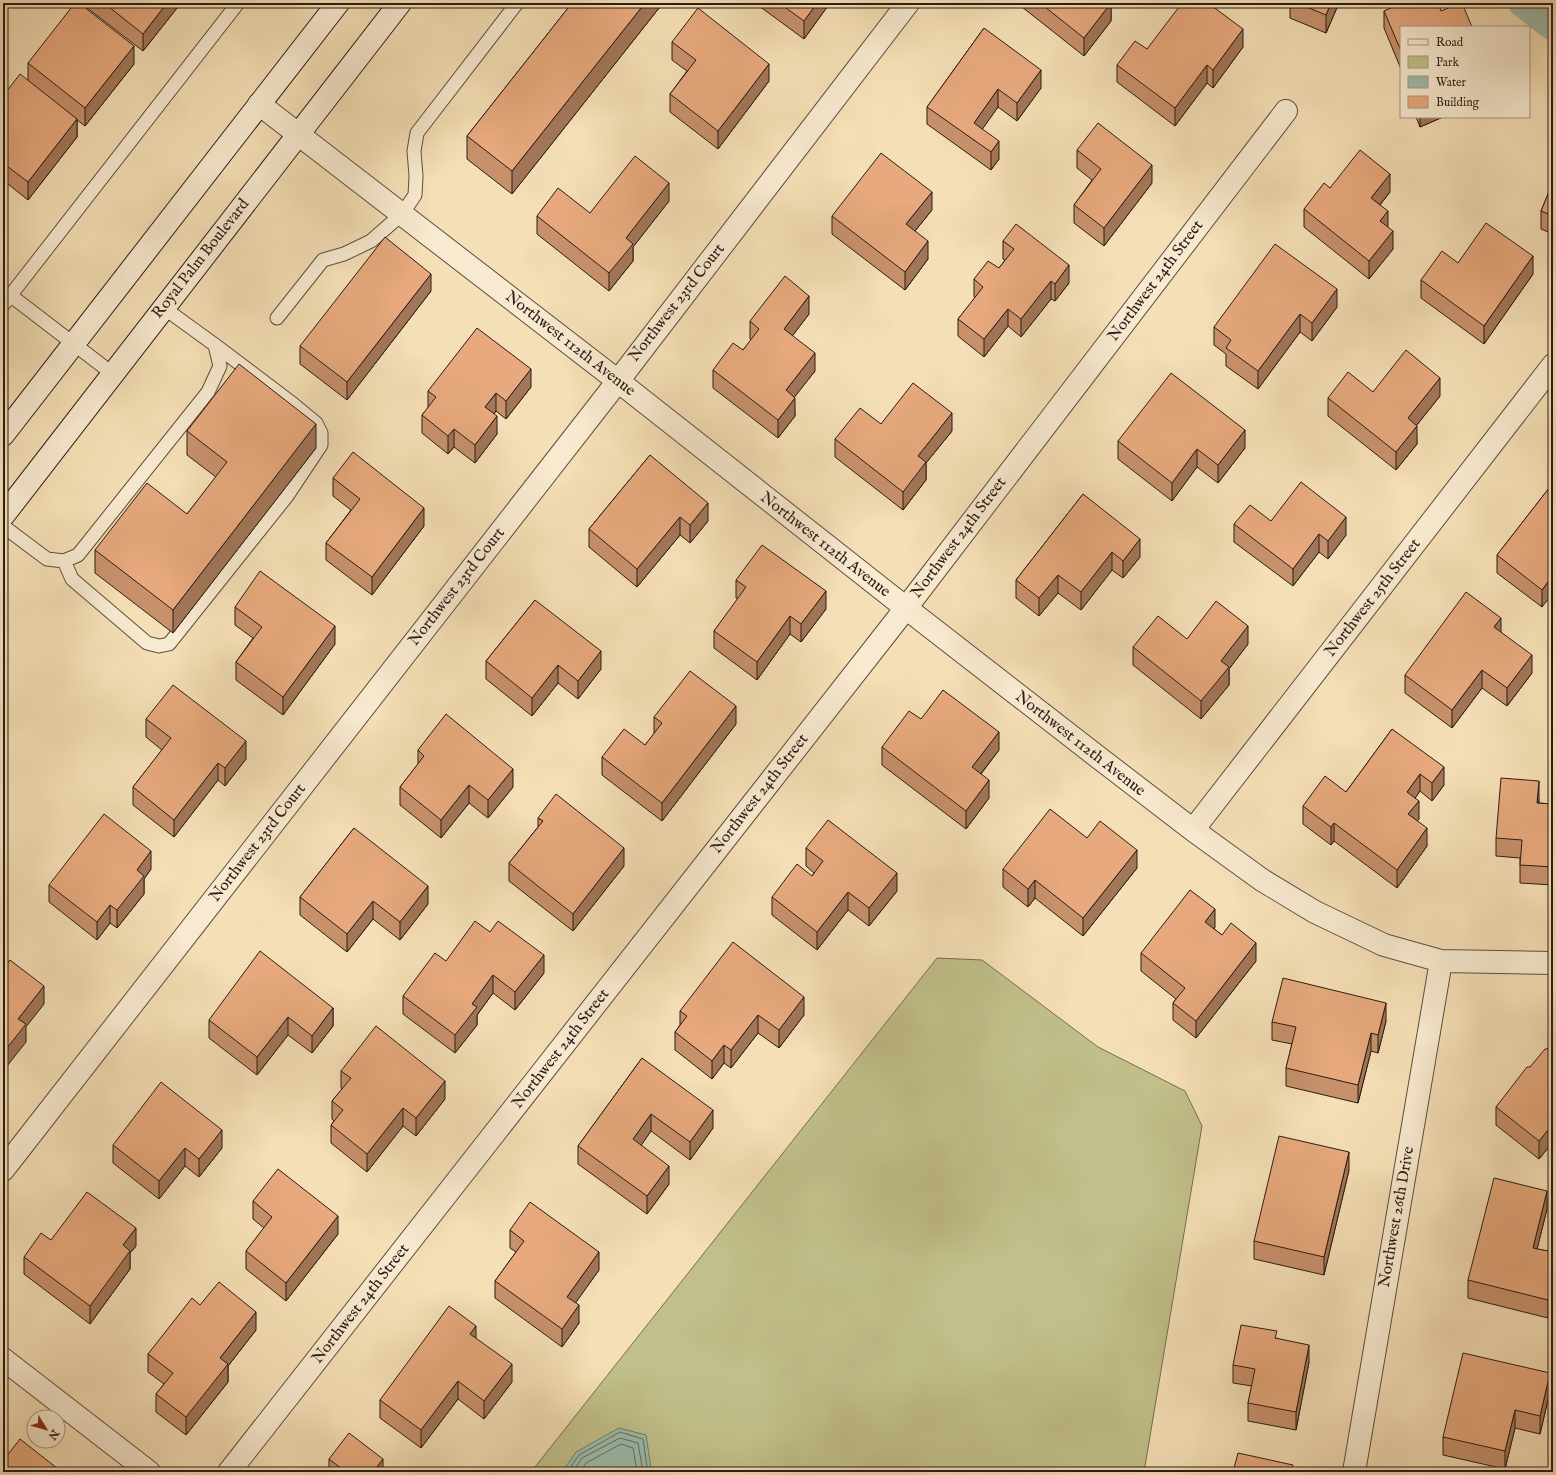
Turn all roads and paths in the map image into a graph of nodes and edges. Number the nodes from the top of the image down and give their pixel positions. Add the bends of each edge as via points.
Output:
1 (238, 3) edge
2 (338, 3) edge
3 (400, 3) edge
4 (517, 3) edge
5 (908, 3) edge
6 (259, 104) junction
7 (1286, 111) dead end
8 (298, 134) junction
9 (402, 214) junction
10 (7, 300) edge
11 (164, 308) junction
12 (277, 318) dead end
13 (74, 344) junction
14 (215, 345) junction
15 (1553, 365) edge
16 (113, 374) junction
17 (618, 381) junction
18 (3, 435) edge
19 (3, 516) edge
20 (3, 526) edge
21 (64, 561) junction
22 (906, 608) junction
23 (1193, 830) junction
24 (1441, 961) junction
25 (1553, 963) edge
26 (3, 1170) edge
27 (3, 1359) edge
28 (149, 1472) edge
29 (229, 1472) edge
30 (1354, 1472) edge

1 - 10 lane
2 - 6 street
3 - 8 street, Royal Palm Boulevard
4 - 9 lane via 416,133 415,195
5 - 17 street, Northwest 23rd Court
6 - 8 street, Northwest 112th Avenue
6 - 13 street
7 - 22 street, Northwest 24th Street
8 - 9 street, Northwest 112th Avenue
8 - 11 street, Royal Palm Boulevard
9 - 12 lane via 371,241 344,254 323,260
9 - 17 street, Northwest 112th Avenue
10 - 13 lane
11 - 14 lane
11 - 16 street, Royal Palm Boulevard
13 - 16 lane
13 - 18 street
14 - 21 lane via 220,366 208,392 78,555
14 - 21 lane via 294,404 316,423 321,433 321,446 287,496 169,644 159,646 147,643 72,579
15 - 23 street, Northwest 25th Street
16 - 19 street, Royal Palm Boulevard
17 - 22 street, Northwest 112th Avenue
17 - 26 street, Northwest 23rd Court
20 - 21 lane via 47,559
22 - 23 street, Northwest 112th Avenue
22 - 29 street, Northwest 24th Street
23 - 24 street, Northwest 112th Avenue via 1262,880 1315,912 1384,945
24 - 25 street, Northwest 112th Avenue
24 - 30 street, Northwest 26th Drive
27 - 28 street

